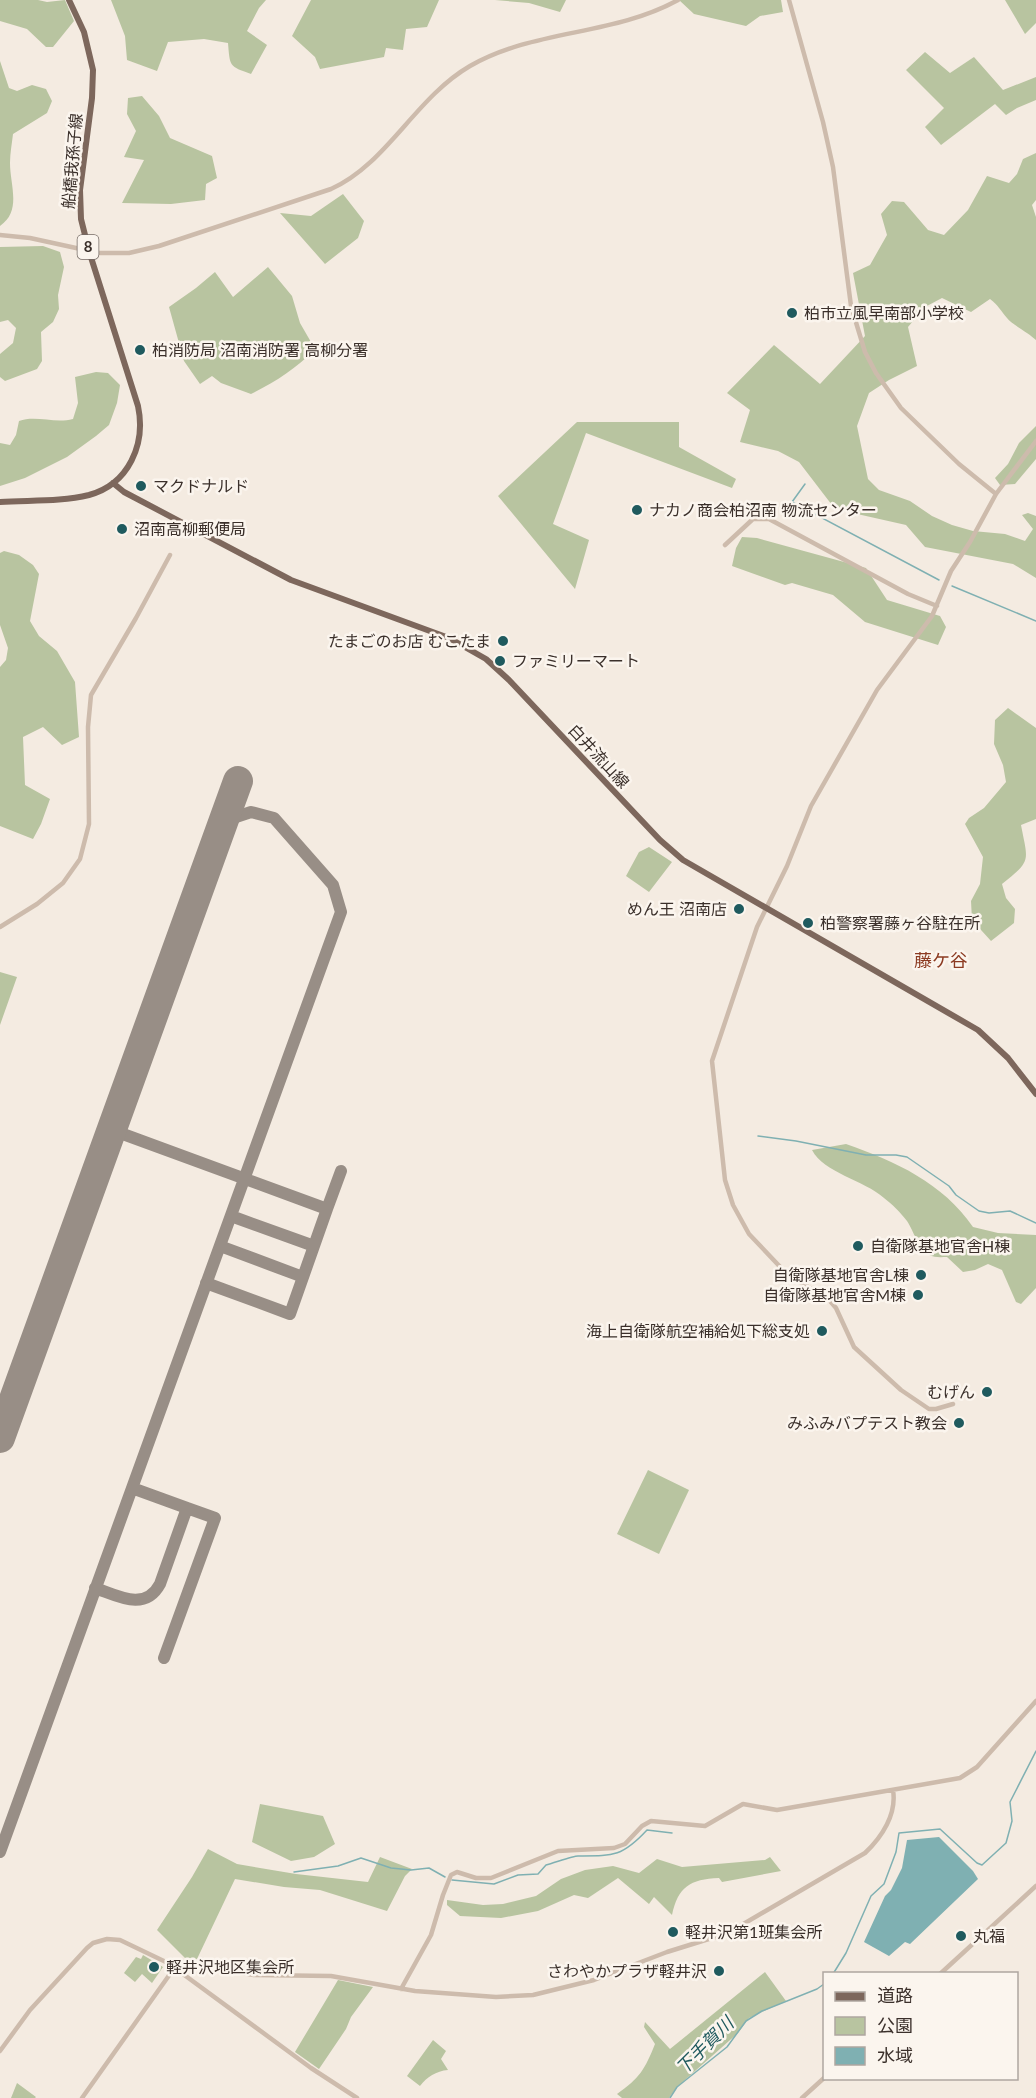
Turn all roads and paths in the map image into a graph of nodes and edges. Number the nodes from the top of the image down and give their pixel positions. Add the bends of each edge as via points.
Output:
1 (69, 0) edge
2 (678, 0) edge
3 (789, 0) edge
4 (0, 235) edge
5 (89, 251) junction
6 (1036, 441) edge
7 (113, 483) junction
8 (996, 494) junction
9 (0, 502) edge
10 (725, 545) dead end
11 (170, 555) dead end
12 (937, 606) junction
13 (767, 909) junction
14 (0, 927) edge
15 (1036, 1094) edge
16 (953, 1404) dead end
17 (1036, 1701) edge
18 (893, 1790) junction
19 (1036, 1886) edge
20 (175, 1967) junction
21 (942, 1972) edge
22 (401, 1989) junction
23 (0, 2051) edge
24 (823, 2080) edge
25 (82, 2098) edge
26 (357, 2098) edge
27 (802, 2098) edge

1 - 5 main road, 船橋我孫子線 / 8 via 84,32 93,70 80,190 81,219
2 - 5 street via 632,20 510,49 471,66 429,98 365,167 331,189 143,250 120,254
3 - 8 street via 825,133 851,306 865,352 901,408
4 - 5 street
5 - 7 main road, 船橋我孫子線 / 8 via 140,416 135,456
6 - 8 street
7 - 9 main road, 船橋我孫子線 / 8 via 89,495
7 - 13 main road, 白井流山線 via 291,580 449,638 486,659 670,850
8 - 12 street via 955,564
10 - 12 street via 753,519 769,519
11 - 14 street via 91,694 89,824 80,859 63,883
12 - 13 street via 877,690 824,780
13 - 15 main road, 白井流山線 via 978,1030 1008,1058
13 - 16 street via 757,927 712,1061 725,1180 733,1205 749,1234 786,1273 836,1308 858,1352 926,1408
17 - 18 street via 972,1772 952,1780
18 - 22 street via 895,1804 888,1822 865,1853 728,1933 597,1979 533,1995 496,1997
18 - 22 street via 777,1810 743,1804 705,1826 651,1821 620,1846 558,1851 497,1877 476,1878 457,1872 451,1875 431,1935
19 - 21 street
20 - 22 street via 183,1964 254,1975 330,1976
20 - 23 street via 120,1940 93,1943 30,2010
20 - 25 street
20 - 26 street
24 - 27 street

